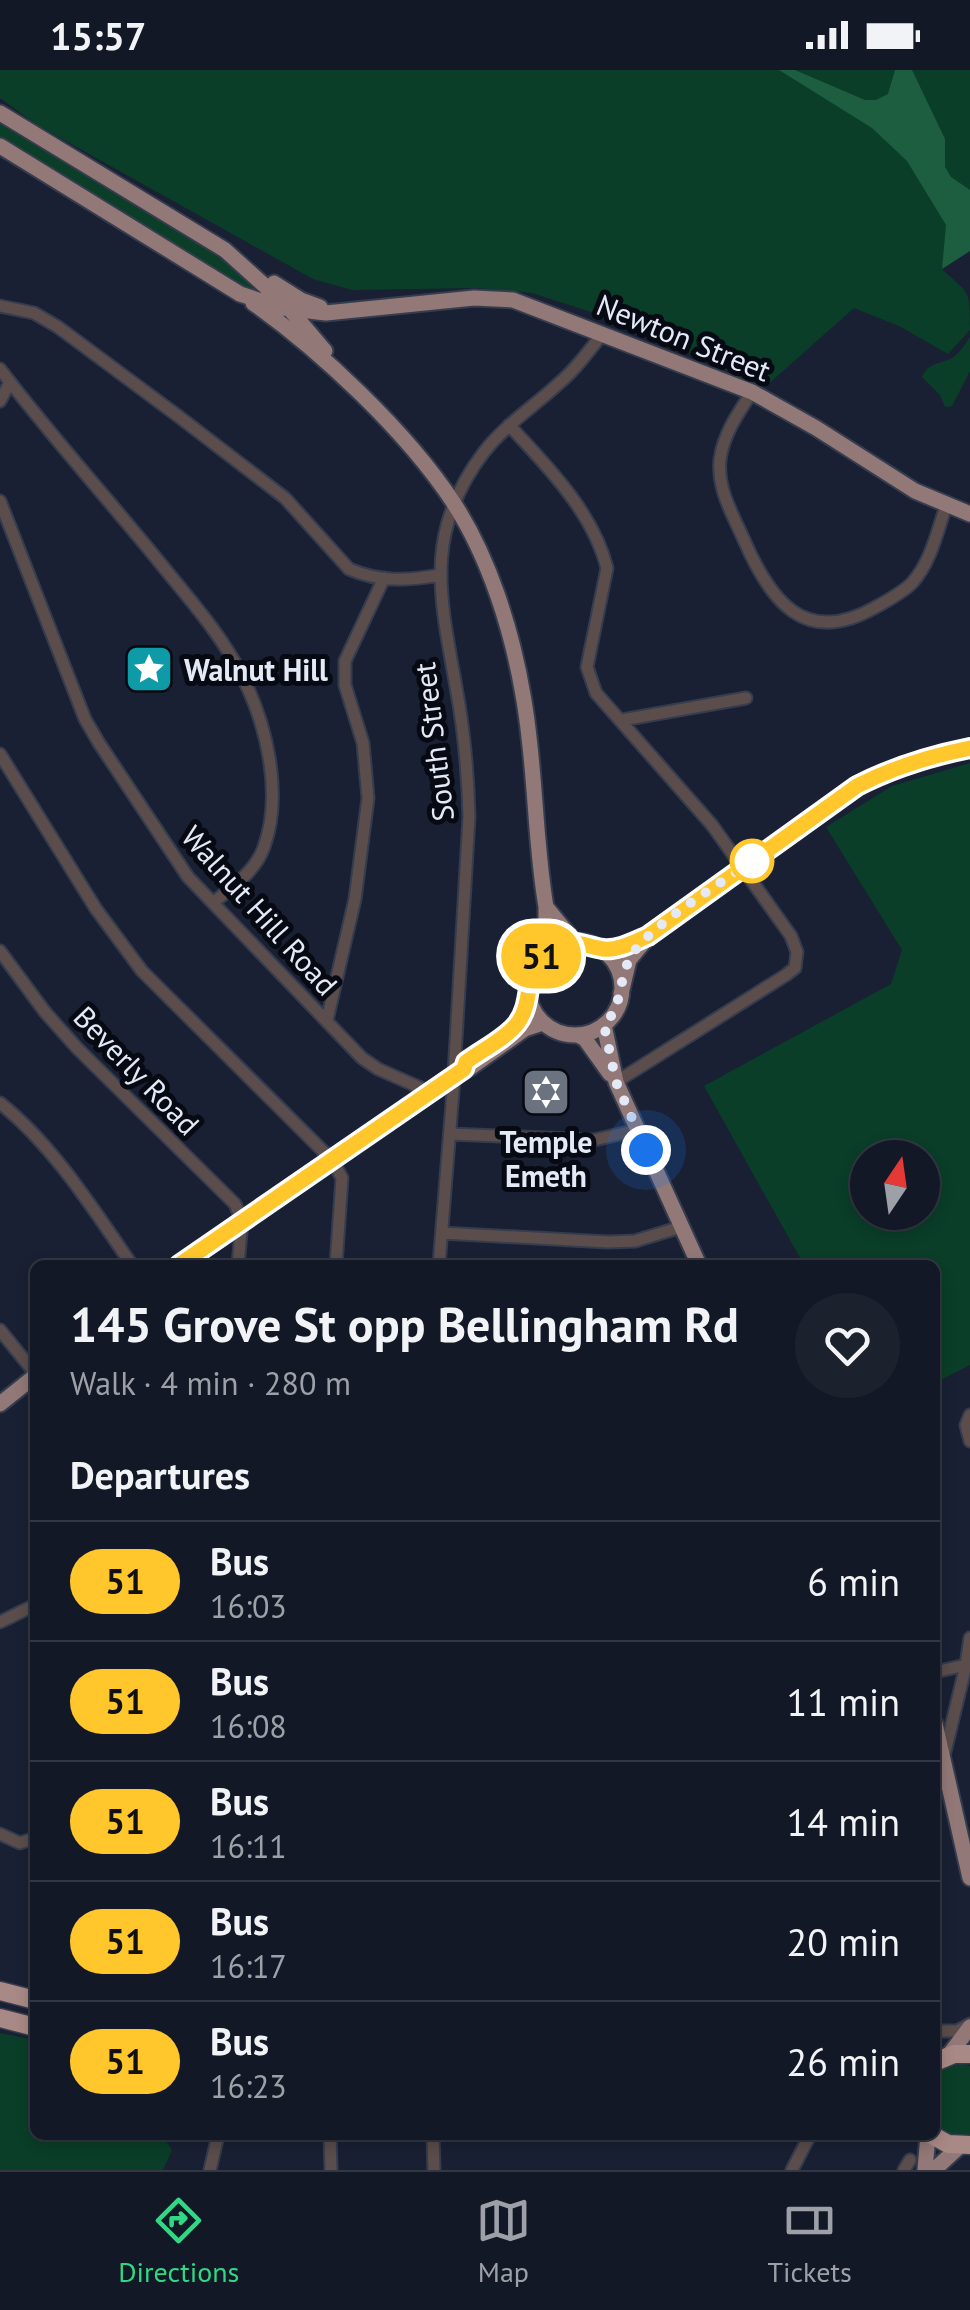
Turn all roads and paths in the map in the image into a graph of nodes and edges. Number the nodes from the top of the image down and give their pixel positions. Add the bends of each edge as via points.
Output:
1 (0, 113) edge
2 (0, 146) edge
3 (225, 250) junction
4 (240, 294) junction
5 (0, 306) edge
6 (290, 310) junction
7 (352, 312) junction
8 (603, 333) junction
9 (0, 369) edge
10 (10, 382) junction
11 (352, 386) junction
12 (752, 392) junction
13 (0, 401) edge
14 (509, 425) junction
15 (0, 501) edge
16 (454, 504) junction
17 (946, 506) junction
18 (970, 514) edge
19 (439, 574) junction
20 (384, 578) junction
21 (746, 698) dead end
22 (622, 720) junction
23 (970, 748) edge
24 (0, 754) edge
25 (742, 868) junction
26 (213, 904) junction
27 (546, 907) junction
28 (648, 936) junction
29 (574, 941) junction
30 (600, 949) junction
31 (0, 950) edge
32 (542, 954) junction
33 (621, 994) junction
34 (529, 1000) junction
35 (326, 1020) junction
36 (543, 1023) junction
37 (604, 1025) junction
38 (578, 1035) junction
39 (458, 1072) junction
40 (616, 1082) junction
41 (430, 1092) junction
42 (0, 1103) edge
43 (637, 1130) junction
44 (450, 1134) junction
45 (332, 1160) junction
46 (242, 1221) junction
47 (681, 1228) junction
48 (442, 1232) junction
49 (128, 1260) edge
50 (186, 1260) edge
51 (238, 1260) edge
52 (336, 1260) edge
53 (439, 1260) edge
54 (697, 1260) edge
55 (0, 1330) edge
56 (30, 1368) edge
57 (30, 1378) edge
58 (0, 1404) edge
59 (970, 1415) edge
60 (970, 1440) edge
61 (30, 1607) edge
62 (0, 1622) edge
63 (970, 1638) edge
64 (966, 1666) junction
65 (940, 1671) edge
66 (940, 1742) edge
67 (944, 1756) junction
68 (0, 1834) edge
69 (30, 1840) edge
70 (969, 1868) edge
71 (970, 1878) edge
72 (0, 1990) edge
73 (30, 1999) edge
74 (0, 2018) edge
75 (970, 2025) edge
76 (30, 2027) edge
77 (940, 2031) edge
78 (970, 2054) edge
79 (940, 2059) edge
80 (217, 2140) edge
81 (330, 2140) edge
82 (433, 2140) edge
83 (807, 2140) edge
84 (929, 2140) edge
85 (940, 2140) edge
86 (966, 2145) edge
87 (210, 2170) edge
88 (331, 2170) edge
89 (434, 2170) edge
90 (792, 2170) edge
91 (925, 2170) edge
92 (934, 2170) edge

1 - 3 main road
2 - 4 main road, Newton Street
3 - 6 main road
3 - 7 main road, Newton Street via 301,300
4 - 6 main road, Newton Street
4 - 11 main road
5 - 20 street via 58,327 286,498 349,569
6 - 7 main road, Newton Street
6 - 11 main road
7 - 8 main road, Newton Street via 496,298
8 - 12 main road, Newton Street
8 - 14 street, South Street via 568,375
9 - 10 street
10 - 13 street
10 - 26 street via 192,603 242,676 264,738 271,810 264,849
11 - 16 main road
12 - 17 main road, Newton Street
12 - 17 street via 723,445 720,480 752,558 785,608 834,622 886,601 912,583 926,562
14 - 16 street, South Street via 482,455
14 - 22 street via 574,500 599,542 607,568 587,667 596,693
15 - 26 street, Walnut Hill Road via 85,719 167,848
16 - 19 street, South Street
16 - 27 main road via 492,583 521,683
17 - 18 main road, Newton Street
19 - 20 street
19 - 39 street, South Street via 468,788
20 - 35 street via 345,661 368,798
21 - 22 street
22 - 25 street
23 - 25 main road via 901,765 857,786
24 - 45 street via 142,971
25 - 28 main road
25 - 40 street via 790,936 795,968
26 - 35 street, Walnut Hill Road
27 - 29 main road
27 - 32 main road
28 - 30 main road
28 - 33 main road via 629,960
29 - 30 main road
29 - 32 main road
30 - 33 main road via 618,969
31 - 46 street, Beverly Road via 77,1048 219,1187
32 - 34 main road via 530,976
33 - 37 main road
34 - 36 main road
34 - 39 main road via 514,1027
35 - 41 street, Walnut Hill Road via 362,1058
36 - 38 main road
36 - 39 main road
37 - 38 main road
37 - 40 main road
38 - 40 main road
39 - 41 main road
39 - 44 street, South Street
40 - 43 main road
41 - 45 main road
42 - 49 street via 66,1173
43 - 44 street via 594,1140
43 - 47 main road
44 - 48 street, South Street
45 - 46 main road
45 - 52 street via 342,1174
46 - 50 main road
46 - 51 street
47 - 48 street via 608,1242
47 - 54 main road
48 - 53 street, South Street
55 - 56 street
57 - 58 main road
59 - 60 street
61 - 62 street
63 - 64 street
64 - 65 street
64 - 67 street
66 - 67 main road
67 - 70 main road
68 - 69 street via 20,1843
70 - 71 main road
72 - 73 highway
74 - 76 highway
75 - 77 street
75 - 79 main road
78 - 79 highway
80 - 87 street
81 - 88 street
82 - 89 street
83 - 90 street
84 - 91 main road
85 - 86 highway
86 - 92 main road

